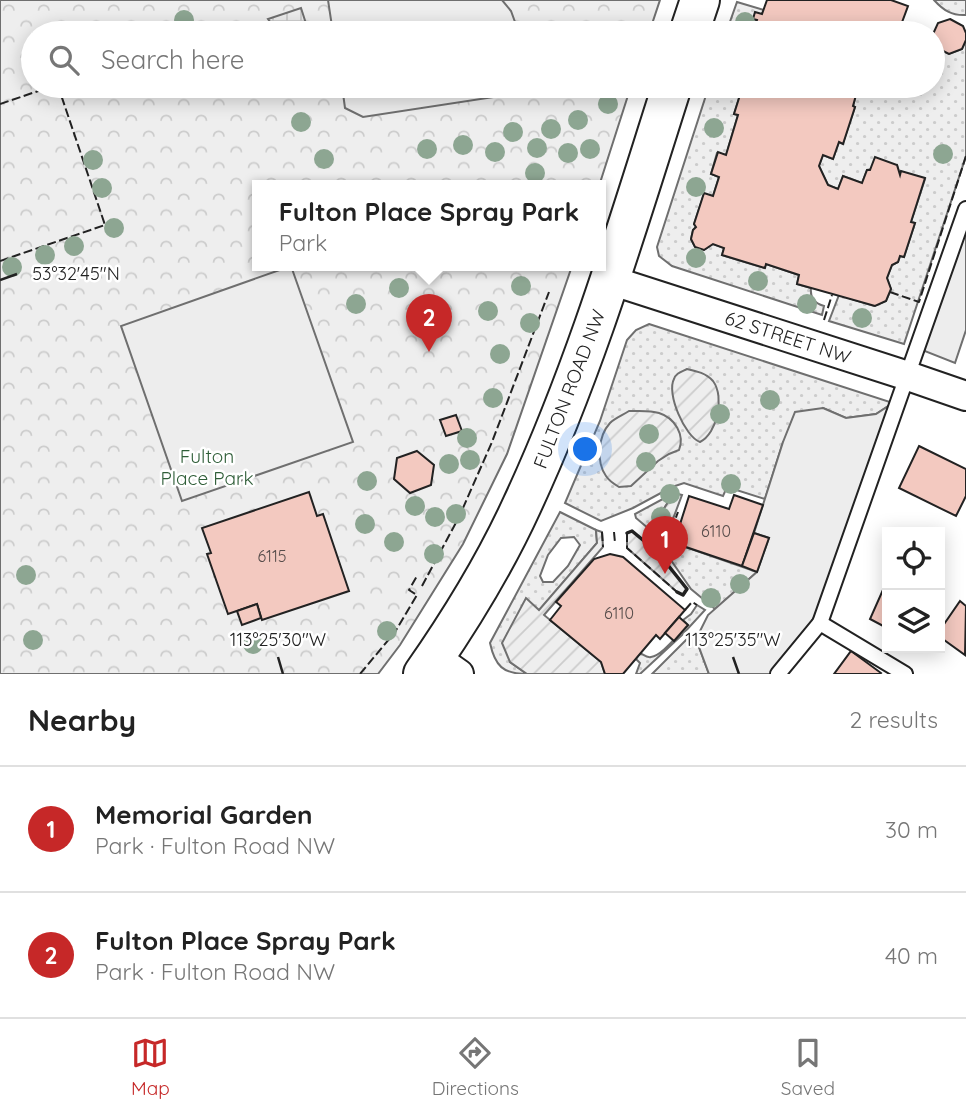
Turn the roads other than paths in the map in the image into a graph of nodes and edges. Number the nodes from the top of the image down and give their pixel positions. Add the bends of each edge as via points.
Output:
1 (700, 0) edge
2 (693, 21) edge
3 (668, 98) edge
4 (966, 209) edge
5 (610, 280) junction
6 (908, 376) junction
7 (966, 396) edge
8 (820, 623) junction
9 (439, 668) edge
10 (778, 674) edge
11 (905, 674) edge

1 - 2 street
3 - 5 street, FULTON ROAD NW
4 - 6 lane
5 - 6 street, 62 STREET NW
5 - 9 street, FULTON ROAD NW via 572,389 522,507
6 - 7 street, 62 STREET NW
6 - 8 lane
8 - 10 lane
8 - 11 lane

